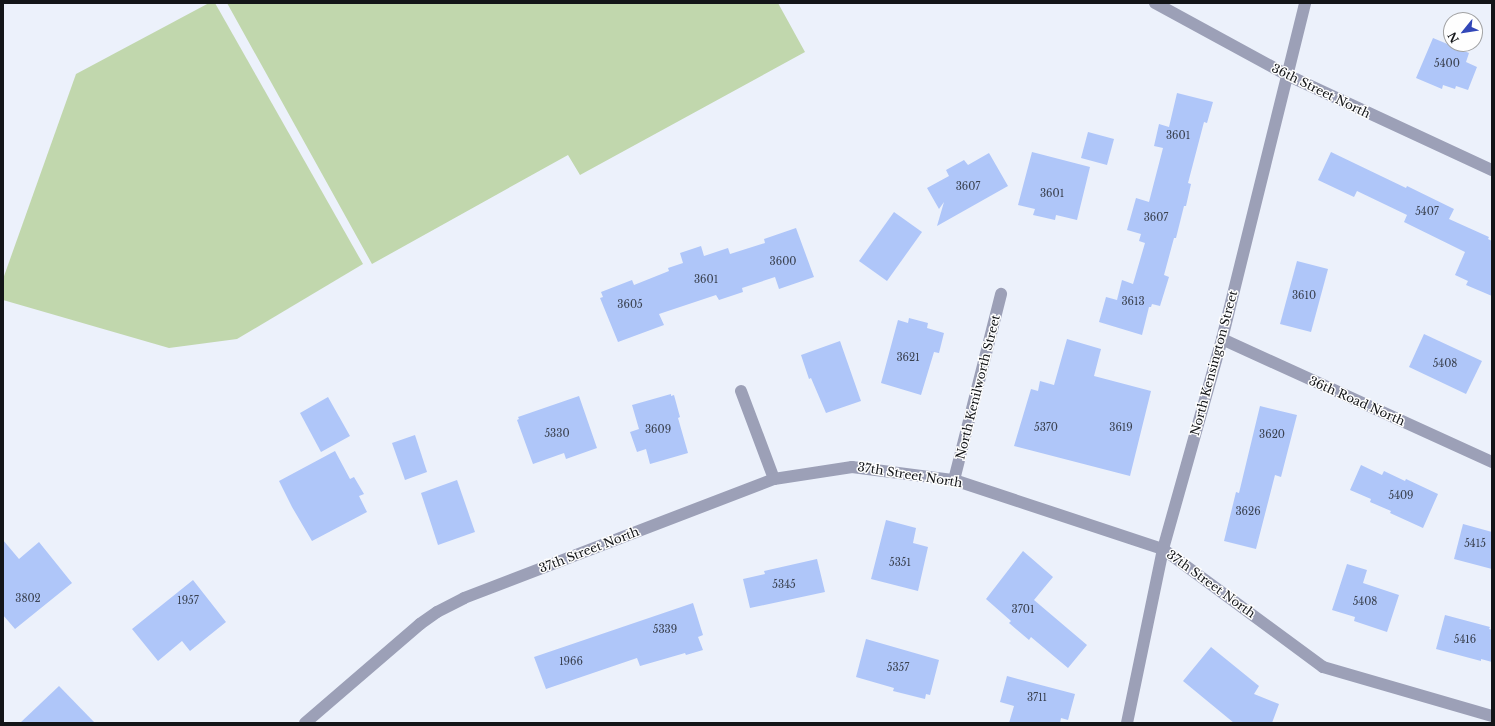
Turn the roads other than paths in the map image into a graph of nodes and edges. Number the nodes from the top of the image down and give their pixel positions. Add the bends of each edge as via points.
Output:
1 (1155, 3) edge
2 (1305, 3) edge
3 (1287, 75) junction
4 (1492, 170) edge
5 (1001, 294) dead end
6 (1222, 339) junction
7 (741, 391) dead end
8 (1492, 462) edge
9 (774, 479) junction
10 (954, 480) junction
11 (1163, 549) junction
12 (1492, 716) edge
13 (304, 723) edge
14 (1127, 723) edge

1 - 3 street, 36th Street North
2 - 3 street, North Kensington Street
3 - 4 street, 36th Street North
3 - 6 street, North Kensington Street
5 - 10 street, North Kenilworth Street
6 - 8 street, 36th Road North
6 - 11 street, North Kensington Street
7 - 9 street
9 - 10 street, 37th Street North via 852,467
9 - 13 street, 37th Street North via 464,598 437,612
10 - 11 street, 37th Street North
11 - 12 street, 37th Street North via 1323,667
11 - 14 street, North Kensington Street

